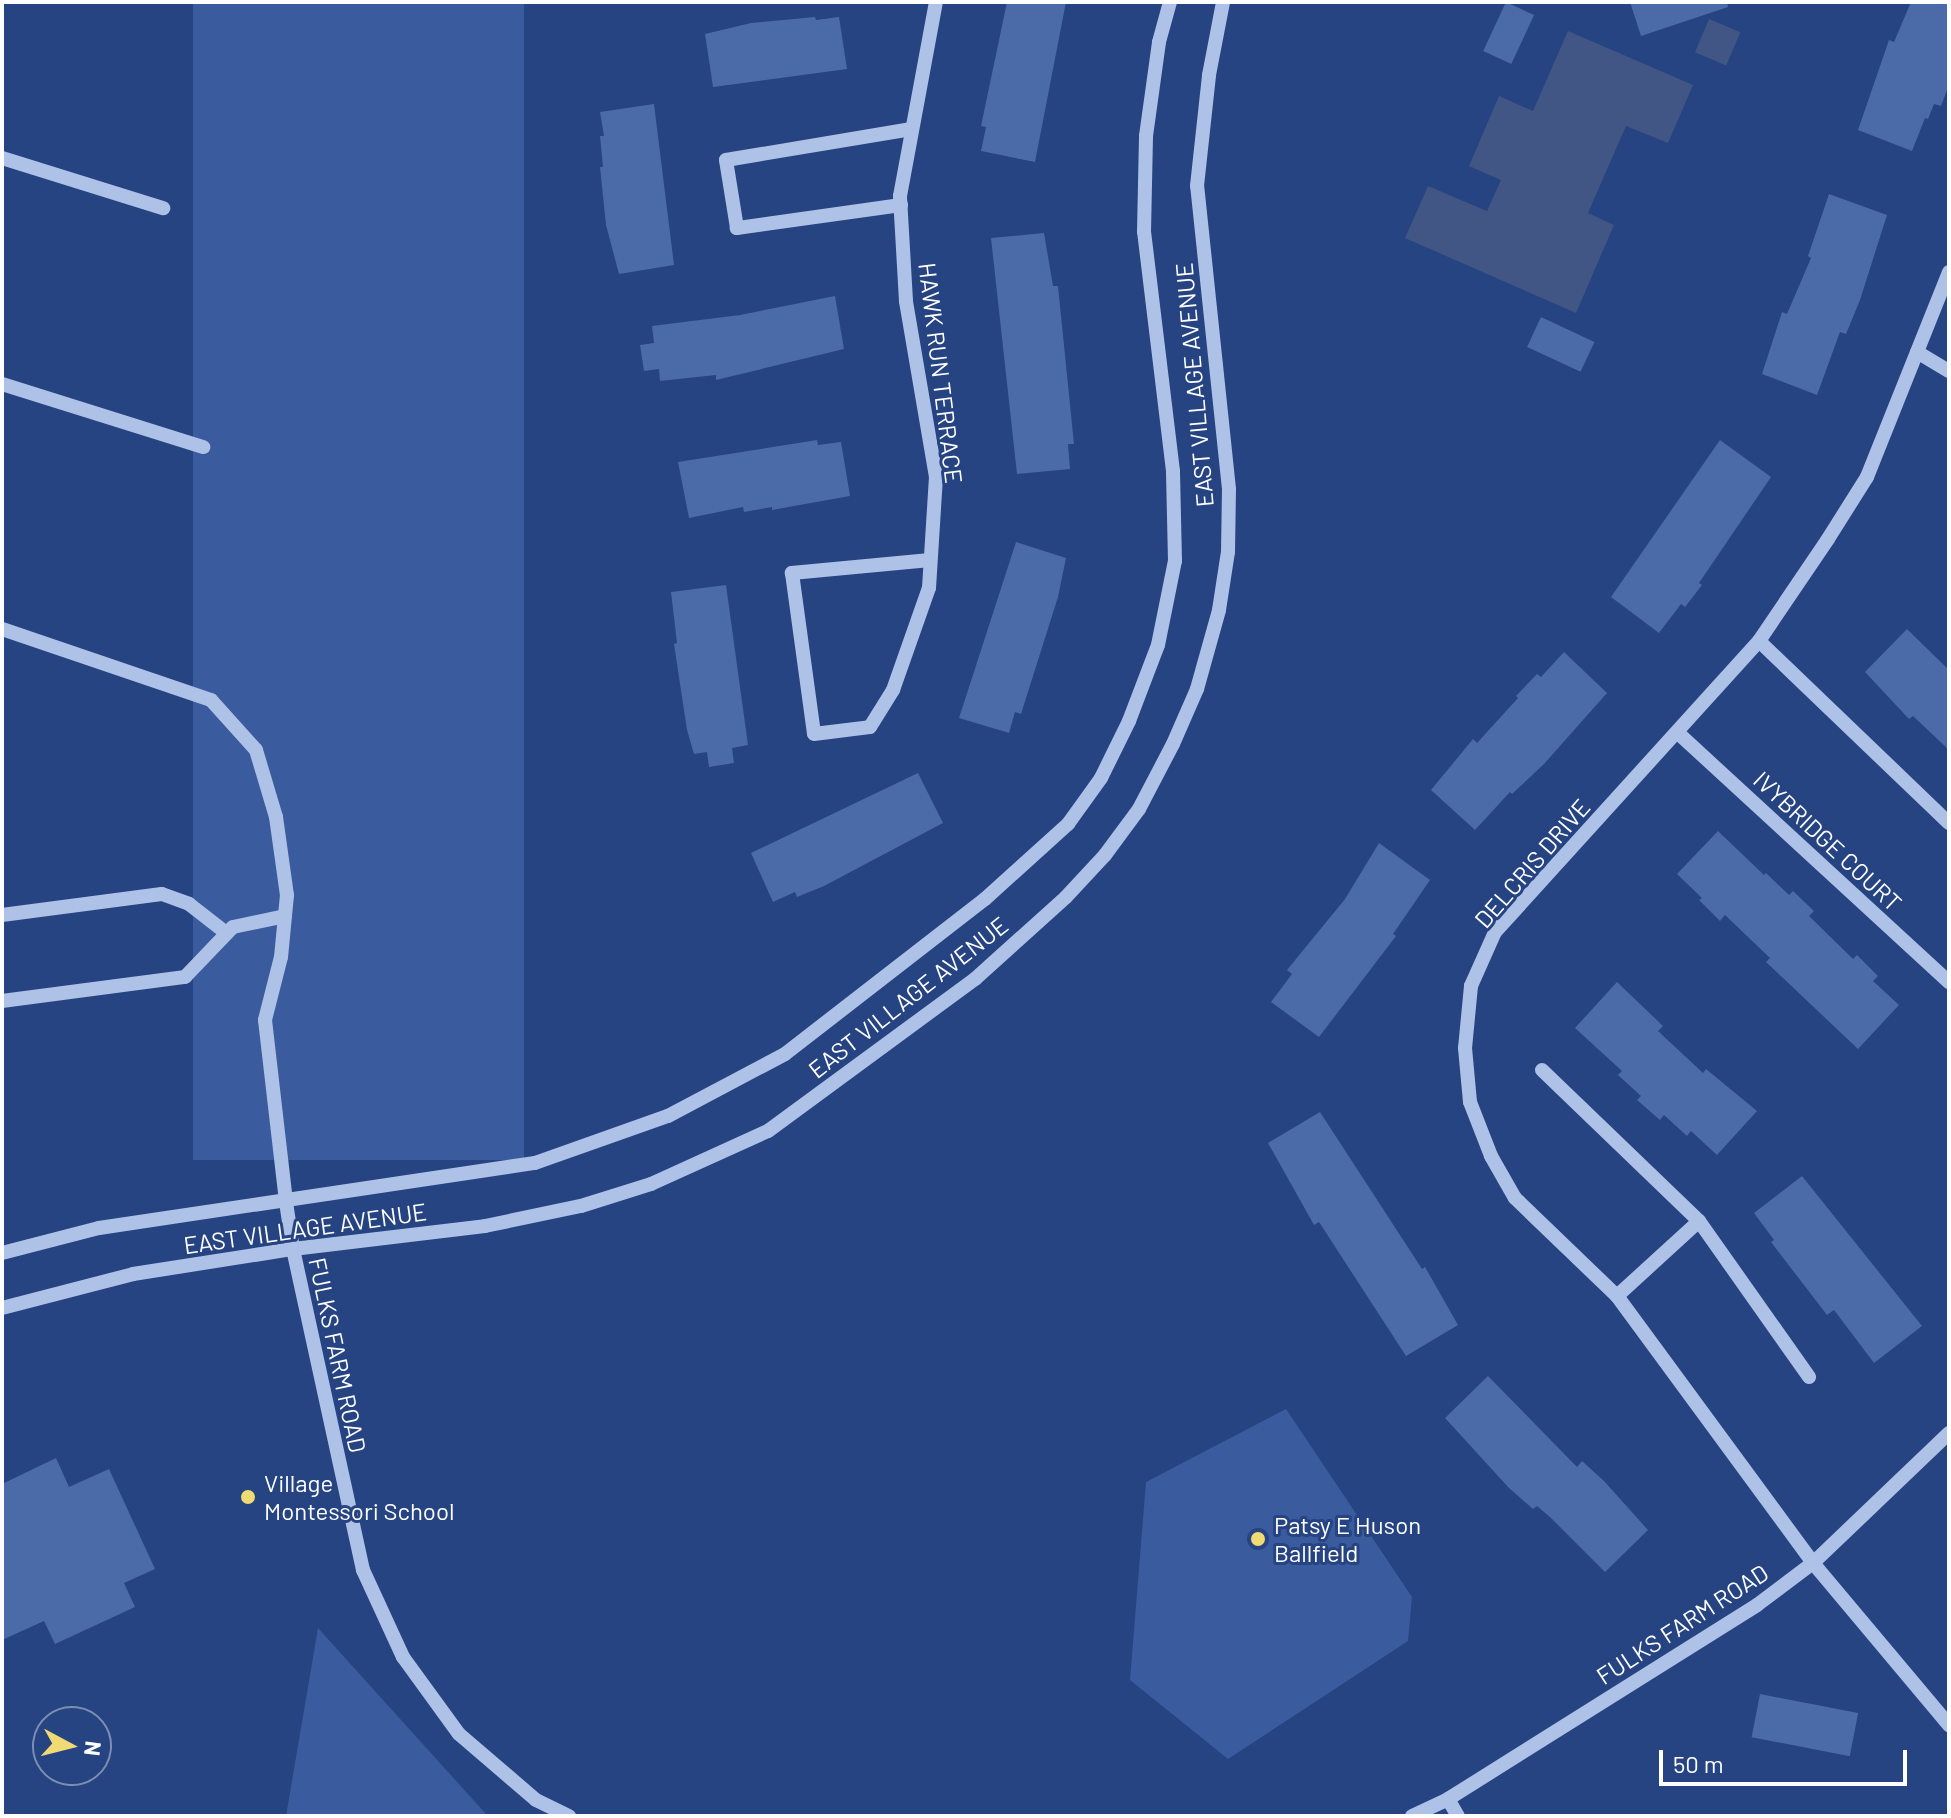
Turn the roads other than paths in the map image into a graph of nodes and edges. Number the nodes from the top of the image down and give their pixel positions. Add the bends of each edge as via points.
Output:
1 (936, 2) edge
2 (1170, 2) edge
3 (1223, 2) edge
4 (911, 129) junction
5 (2, 158) edge
6 (901, 205) junction
7 (163, 208) dead end
8 (1949, 272) edge
9 (1917, 352) junction
10 (1949, 371) edge
11 (2, 384) edge
12 (203, 447) dead end
13 (930, 560) junction
14 (2, 629) edge
15 (1759, 641) junction
16 (1678, 733) junction
17 (1949, 823) edge
18 (2, 915) edge
19 (285, 916) junction
20 (225, 932) junction
21 (1949, 982) edge
22 (2, 1001) edge
23 (1542, 1070) dead end
24 (286, 1202) junction
25 (1699, 1221) junction
26 (293, 1249) junction
27 (2, 1253) edge
28 (1617, 1296) junction
29 (2, 1308) edge
30 (1809, 1377) dead end
31 (1949, 1433) edge
32 (1813, 1563) junction
33 (1949, 1725) edge
34 (1448, 1799) junction
35 (569, 1816) edge
36 (1412, 1816) edge
37 (1458, 1816) edge

1 - 4 street, HAWK RUN TERRACE
2 - 24 street, EAST VILLAGE AVENUE via 1146,136 1144,232 1173,471 1175,561 1158,645 1129,721 1093,790 1068,824 985,899 785,1054 668,1116 535,1163
3 - 26 street, EAST VILLAGE AVENUE via 1197,186 1229,489 1228,552 1219,610 1197,689 1139,809 1113,844 1066,897 975,979 768,1131 651,1184 581,1206 485,1226
4 - 6 street, HAWK RUN TERRACE
4 - 6 street via 726,160 737,228
5 - 7 street
6 - 13 street, HAWK RUN TERRACE via 906,301 936,477
8 - 9 street, DELCRIS DRIVE
9 - 10 street
9 - 15 street, DELCRIS DRIVE via 1867,477
11 - 12 street
13 - 13 street, HAWK RUN TERRACE via 929,588 893,690 870,727 814,734 792,573
14 - 19 street, FULKS FARM ROAD via 211,700 256,750 276,817
15 - 16 street, DELCRIS DRIVE
15 - 17 street
16 - 21 street, IVYBRIDGE COURT
16 - 28 street, DELCRIS DRIVE via 1495,932 1471,986 1465,1048 1470,1102 1491,1156 1515,1198
18 - 20 street via 162,894 189,904
19 - 20 street
19 - 24 street, FULKS FARM ROAD via 265,1020
20 - 22 street via 185,977
23 - 25 street
24 - 26 street, FULKS FARM ROAD
24 - 27 street, EAST VILLAGE AVENUE via 99,1228
25 - 28 street
25 - 30 street
26 - 29 street, EAST VILLAGE AVENUE via 133,1274
26 - 35 street, FULKS FARM ROAD via 363,1570 403,1657 459,1734 536,1800
28 - 32 street, DELCRIS DRIVE
31 - 32 street, FULKS FARM ROAD
32 - 33 street, DELCRIS DRIVE
32 - 34 street, FULKS FARM ROAD via 1757,1605
34 - 36 street, FULKS FARM ROAD
34 - 37 street

